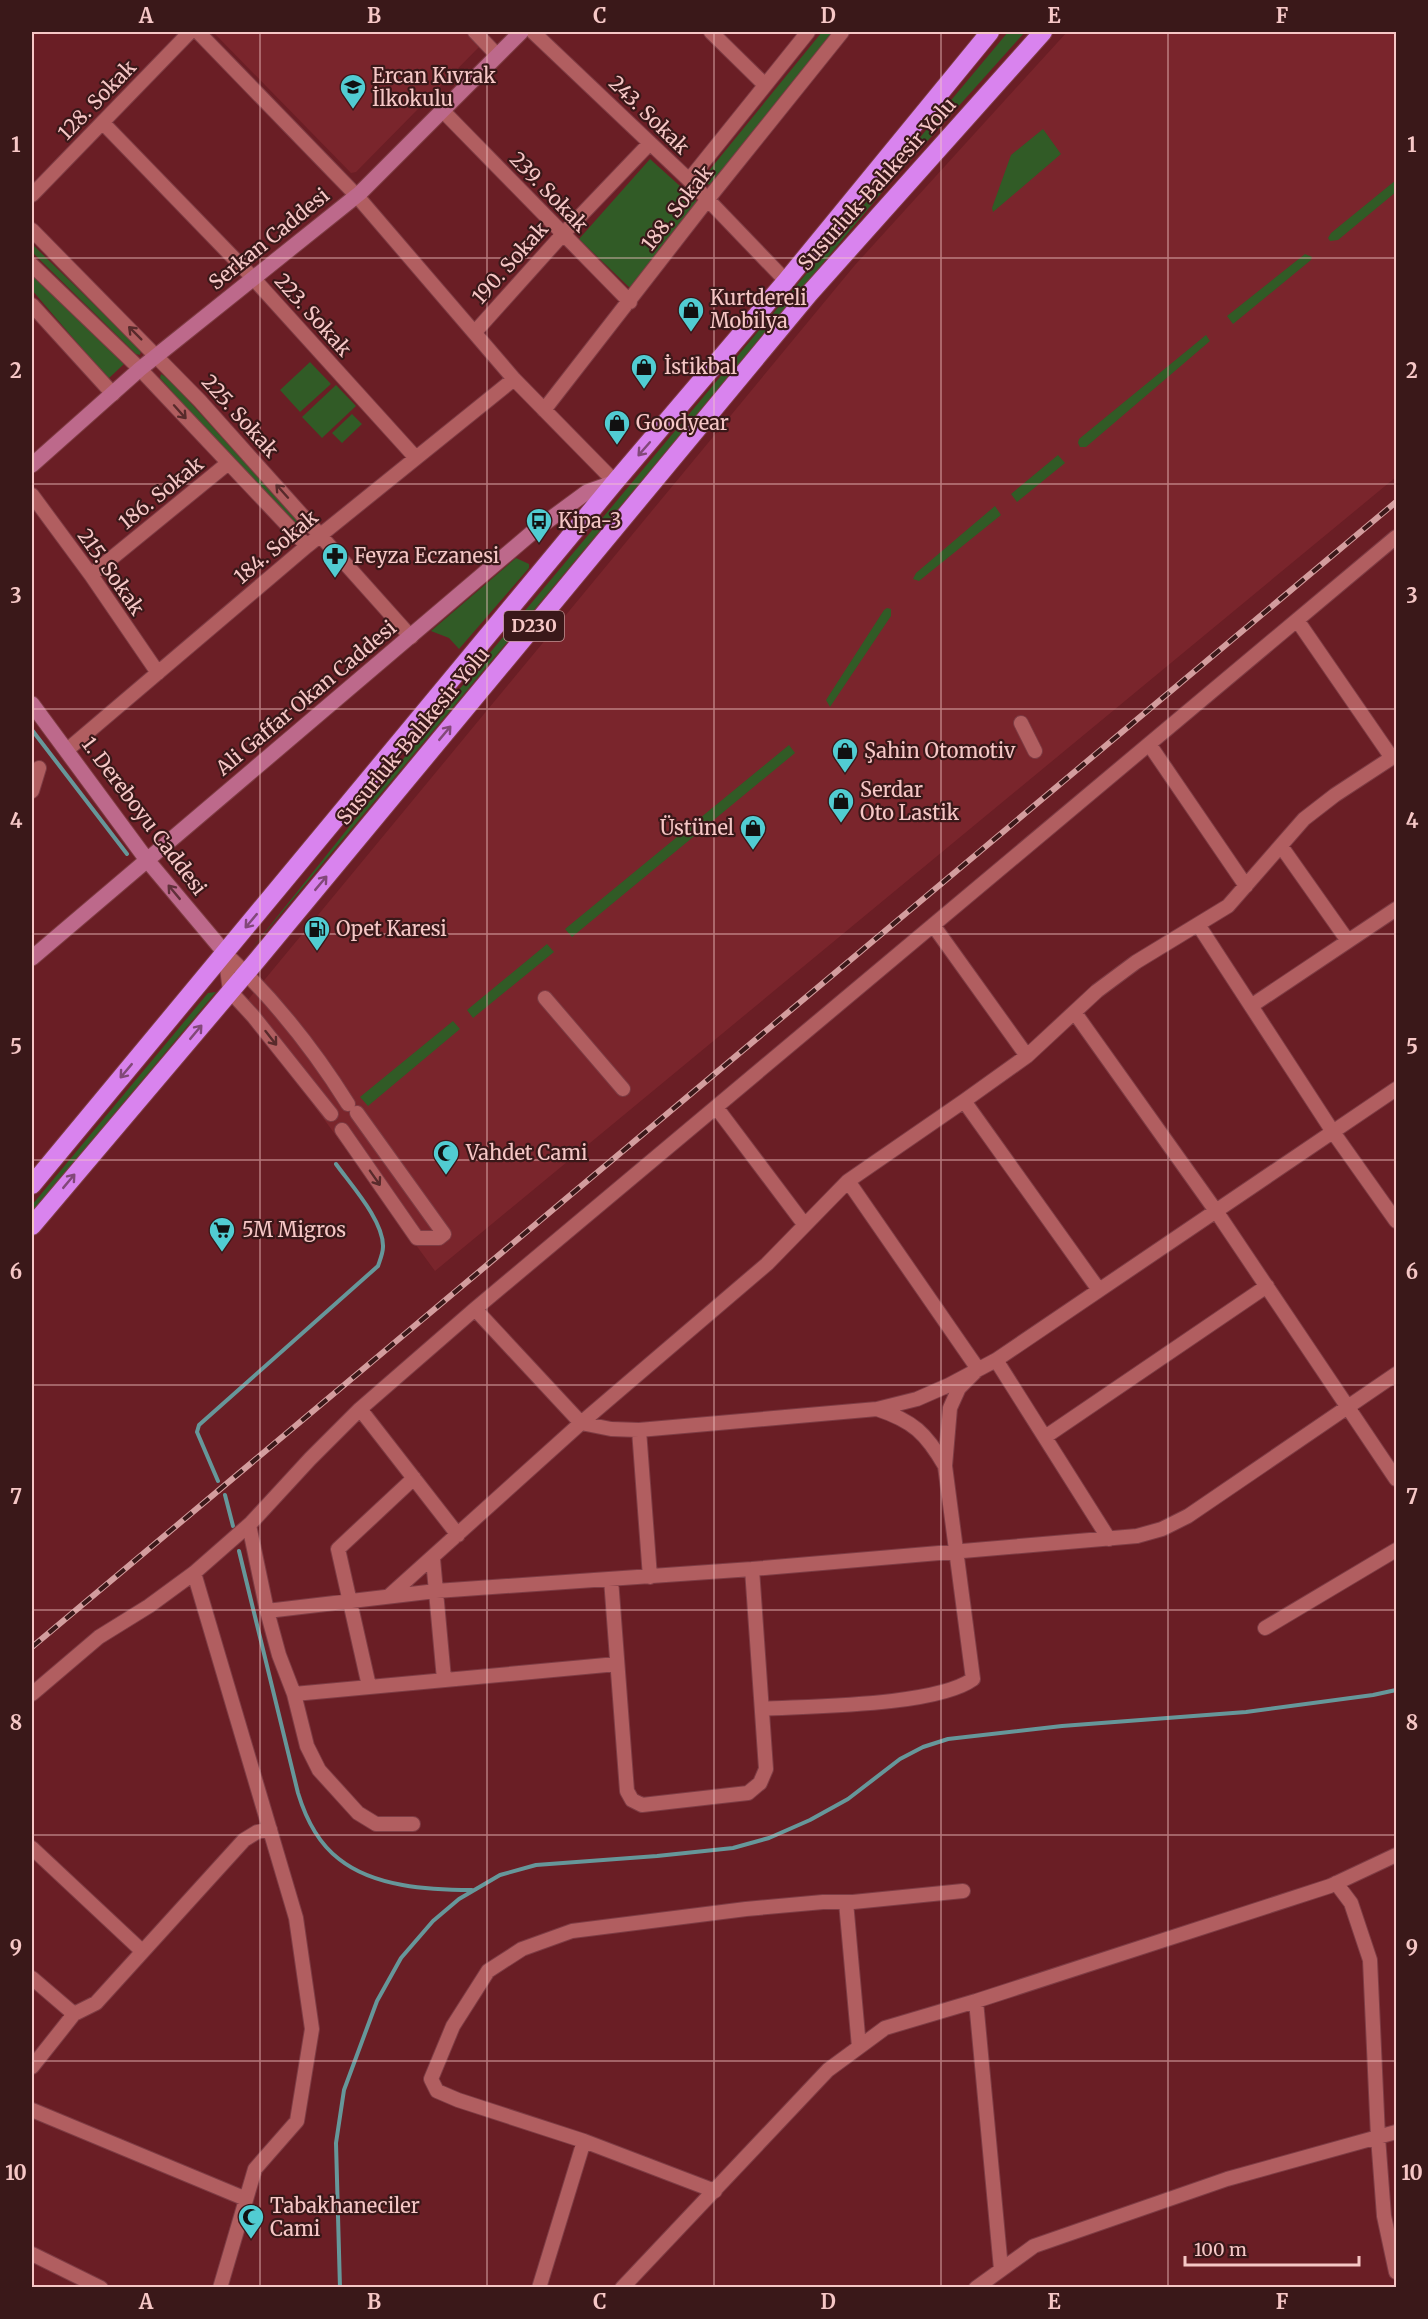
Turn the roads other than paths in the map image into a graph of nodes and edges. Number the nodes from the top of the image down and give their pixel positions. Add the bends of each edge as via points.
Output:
1 (190, 32) edge
2 (198, 32) edge
3 (475, 32) edge
4 (520, 32) edge
5 (533, 32) edge
6 (711, 32) edge
7 (808, 32) edge
8 (842, 32) edge
9 (990, 32) edge
10 (1043, 32) edge
11 (498, 55) junction
12 (765, 85) junction
13 (442, 110) junction
14 (103, 123) junction
15 (650, 143) junction
16 (689, 180) junction
17 (32, 195) edge
18 (357, 196) junction
19 (708, 199) junction
20 (32, 230) edge
21 (562, 234) junction
22 (32, 265) edge
23 (254, 279) junction
24 (786, 281) junction
25 (630, 302) junction
26 (32, 305) edge
27 (475, 332) junction
28 (157, 356) junction
29 (140, 369) junction
30 (514, 379) junction
31 (113, 394) junction
32 (544, 410) junction
33 (416, 458) junction
34 (227, 464) junction
35 (32, 465) edge
36 (615, 482) junction
37 (32, 495) edge
38 (321, 535) junction
39 (1396, 537) edge
40 (307, 546) junction
41 (91, 575) junction
42 (1297, 620) junction
43 (411, 637) junction
44 (158, 673) junction
45 (32, 704) edge
46 (1021, 723) dead end
47 (1149, 744) junction
48 (67, 750) junction
49 (1035, 751) dead end
50 (1394, 757) edge
51 (39, 768) dead end
52 (32, 791) edge
53 (1281, 846) junction
54 (147, 860) junction
55 (1246, 886) junction
56 (1396, 909) edge
57 (933, 925) junction
58 (1199, 926) junction
59 (1348, 941) junction
60 (225, 953) junction
61 (33, 954) edge
62 (246, 973) junction
63 (230, 991) junction
64 (545, 998) dead end
65 (1251, 1006) junction
66 (1076, 1012) junction
67 (1027, 1056) junction
68 (623, 1089) dead end
69 (1396, 1089) edge
70 (964, 1101) junction
71 (716, 1107) junction
72 (352, 1109) junction
73 (331, 1114) junction
74 (342, 1130) junction
75 (1333, 1132) junction
76 (848, 1181) junction
77 (32, 1185) edge
78 (1216, 1211) junction
79 (1396, 1221) edge
80 (804, 1224) junction
81 (32, 1226) edge
82 (1267, 1286) junction
83 (1099, 1290) junction
84 (475, 1309) junction
85 (996, 1360) junction
86 (978, 1369) junction
87 (1396, 1374) edge
88 (1348, 1407) junction
89 (360, 1409) junction
90 (877, 1409) junction
91 (582, 1423) junction
92 (639, 1430) junction
93 (1045, 1437) junction
94 (945, 1466) junction
95 (414, 1478) junction
96 (1396, 1479) edge
97 (249, 1526) junction
98 (458, 1535) junction
99 (1109, 1539) junction
100 (1396, 1550) edge
101 (957, 1551) junction
102 (433, 1558) junction
103 (753, 1569) junction
104 (194, 1573) junction
105 (650, 1577) junction
106 (611, 1579) junction
107 (436, 1591) junction
108 (389, 1596) junction
109 (351, 1601) junction
110 (267, 1611) junction
111 (1265, 1628) dead end
112 (617, 1664) junction
113 (444, 1680) junction
114 (369, 1686) junction
115 (32, 1694) edge
116 (294, 1694) junction
117 (762, 1709) junction
118 (413, 1824) dead end
119 (270, 1829) junction
120 (32, 1848) edge
121 (1396, 1855) edge
122 (1336, 1883) junction
123 (963, 1891) dead end
124 (846, 1902) junction
125 (142, 1951) junction
126 (32, 1978) edge
127 (976, 2001) junction
128 (74, 2014) junction
129 (859, 2047) junction
130 (32, 2067) edge
131 (32, 2110) edge
132 (1396, 2132) edge
133 (1378, 2137) junction
134 (584, 2141) junction
135 (715, 2191) junction
136 (246, 2199) junction
137 (32, 2254) edge
138 (1001, 2269) junction
139 (1396, 2272) edge
140 (101, 2288) edge
141 (220, 2288) edge
142 (539, 2288) edge
143 (622, 2288) edge
144 (976, 2288) edge

1 - 14 street, 128. Sokak
2 - 18 street
3 - 11 street
4 - 11 main road, Serkan Caddesi
5 - 15 street, 243. Sokak
6 - 12 street
7 - 12 street, 188. Sokak
8 - 19 street, 188. Sokak
9 - 24 highway, Susurluk-Balıkesir Yolu / D230
62 -> 10 highway, Susurluk-Balıkesir Yolu / D230 via 809,294
11 - 13 main road, Serkan Caddesi
12 - 16 street, 188. Sokak
13 - 18 main road, Serkan Caddesi
13 - 21 street, 239. Sokak
14 - 17 street, 128. Sokak
14 - 23 street, 223. Sokak
15 - 16 street, 243. Sokak
15 - 21 street, 190. Sokak
16 - 19 street, 243. Sokak
18 - 23 main road, Serkan Caddesi
18 - 27 street
19 - 24 street, 243. Sokak
19 - 25 street, 188. Sokak
28 -> 20 street, 225. Sokak
21 - 25 street, 239. Sokak
21 - 27 street, 190. Sokak
22 - 29 street, 225. Sokak
23 - 28 main road, Serkan Caddesi
23 - 33 street, 223. Sokak
24 -> 36 highway, Susurluk-Balıkesir Yolu / D230
25 - 32 street, 188. Sokak
26 - 31 street
27 - 30 street
28 - 29 main road, Serkan Caddesi
38 -> 28 street, 225. Sokak
29 - 31 main road, Serkan Caddesi
29 -> 34 street, 225. Sokak
30 - 32 street
30 - 33 street, 184. Sokak
31 - 35 main road, Serkan Caddesi
32 - 36 street
33 - 38 street, 184. Sokak
34 - 40 street, 225. Sokak
34 - 41 street, 186. Sokak
36 - 43 main road, Ali Gaffar Okan Caddesi via 587,492 560,510
36 -> 60 highway, Susurluk-Balıkesir Yolu / D230
37 - 41 street, 215. Sokak
38 - 40 street, 184. Sokak
38 - 43 street, 225. Sokak
39 - 42 street
40 - 44 street, 184. Sokak
41 - 44 street, 215. Sokak
42 - 47 street
42 - 50 street
43 - 54 main road, Ali Gaffar Okan Caddesi
44 - 48 street, 184. Sokak
45 - 48 main road, 1. Dereboyu Caddesi
46 - 49 street
47 - 55 street
47 - 57 street
48 - 54 main road, 1. Dereboyu Caddesi
50 - 53 street via 1304,819
51 - 52 street
53 - 55 street
53 - 59 street
60 -> 54 main road, 1. Dereboyu Caddesi
54 - 61 main road, Ali Gaffar Okan Caddesi
55 - 58 street via 1228,906
56 - 59 street
57 - 67 street
57 - 71 street
58 - 65 street
58 - 66 street via 1137,963 1097,991
59 - 65 street
60 - 62 street
60 - 63 street
60 -> 77 highway, Susurluk-Balıkesir Yolu / D230
62 - 63 highway, Susurluk-Balıkesir Yolu / D230
62 - 72 street via 294,1026
63 -> 73 street
81 -> 63 highway, Susurluk-Balıkesir Yolu / D230
64 - 68 street
65 - 75 street
66 - 67 street
66 - 78 street
67 - 70 street
69 - 75 street
70 - 76 street
70 - 83 street
71 - 80 street
71 - 84 street
72 - 73 street via 336,1107
72 - 74 street via 354,1126
74 -> 72 street via 417,1238 439,1238 444,1234
73 - 74 street via 332,1123
75 - 78 street
75 - 79 street
76 - 80 street
76 - 86 street
78 - 82 street
78 - 83 street
80 - 91 street via 767,1264
82 - 88 street
82 - 93 street
83 - 85 street
84 - 89 street
84 - 91 street
85 - 86 street
85 - 93 street
86 - 90 street via 917,1399
86 - 94 street via 959,1388 950,1408
87 - 88 street
88 - 96 street
88 - 99 street via 1188,1516 1162,1529
89 - 95 street
89 - 97 street
90 - 92 street
90 - 94 street via 901,1417 918,1430
91 - 92 street
91 - 98 street
92 - 105 street
93 - 99 street
94 - 101 street
95 - 98 street
95 - 109 street via 338,1550
97 - 104 street
97 - 110 street
98 - 102 street
99 - 101 street
100 - 111 street
101 - 103 street
101 - 117 street via 973,1679 911,1699
102 - 107 street
102 - 108 street
103 - 105 street
103 - 117 street
104 - 115 street via 99,1637
104 - 119 street
105 - 106 street
106 - 107 street
106 - 112 street
107 - 108 street
107 - 113 street
108 - 109 street
109 - 110 street
109 - 114 street
110 - 116 street
112 - 113 street
112 - 117 street via 627,1791 632,1800 642,1805 748,1793 760,1783 766,1769
113 - 114 street
114 - 116 street
116 - 118 street via 311,1754 358,1813 376,1824
119 - 125 street via 244,1840
119 - 136 street via 296,1918 312,2029 297,2121 255,2169
120 - 125 street
121 - 122 street
122 - 127 street
122 - 133 street via 1351,1904 1370,1959
123 - 124 street
124 - 129 street
124 - 134 street via 746,1909 572,1931 522,1949 489,1971 449,2037 431,2079 437,2091
125 - 128 street via 96,2003
126 - 128 street
127 - 129 street via 885,2028
127 - 138 street
128 - 130 street
129 - 135 street via 828,2070
131 - 136 street
132 - 133 street
133 - 138 street via 1227,2179 1034,2246
133 - 139 street via 1384,2216
134 - 135 street
134 - 142 street
135 - 143 street
136 - 141 street
137 - 140 street
138 - 144 street

